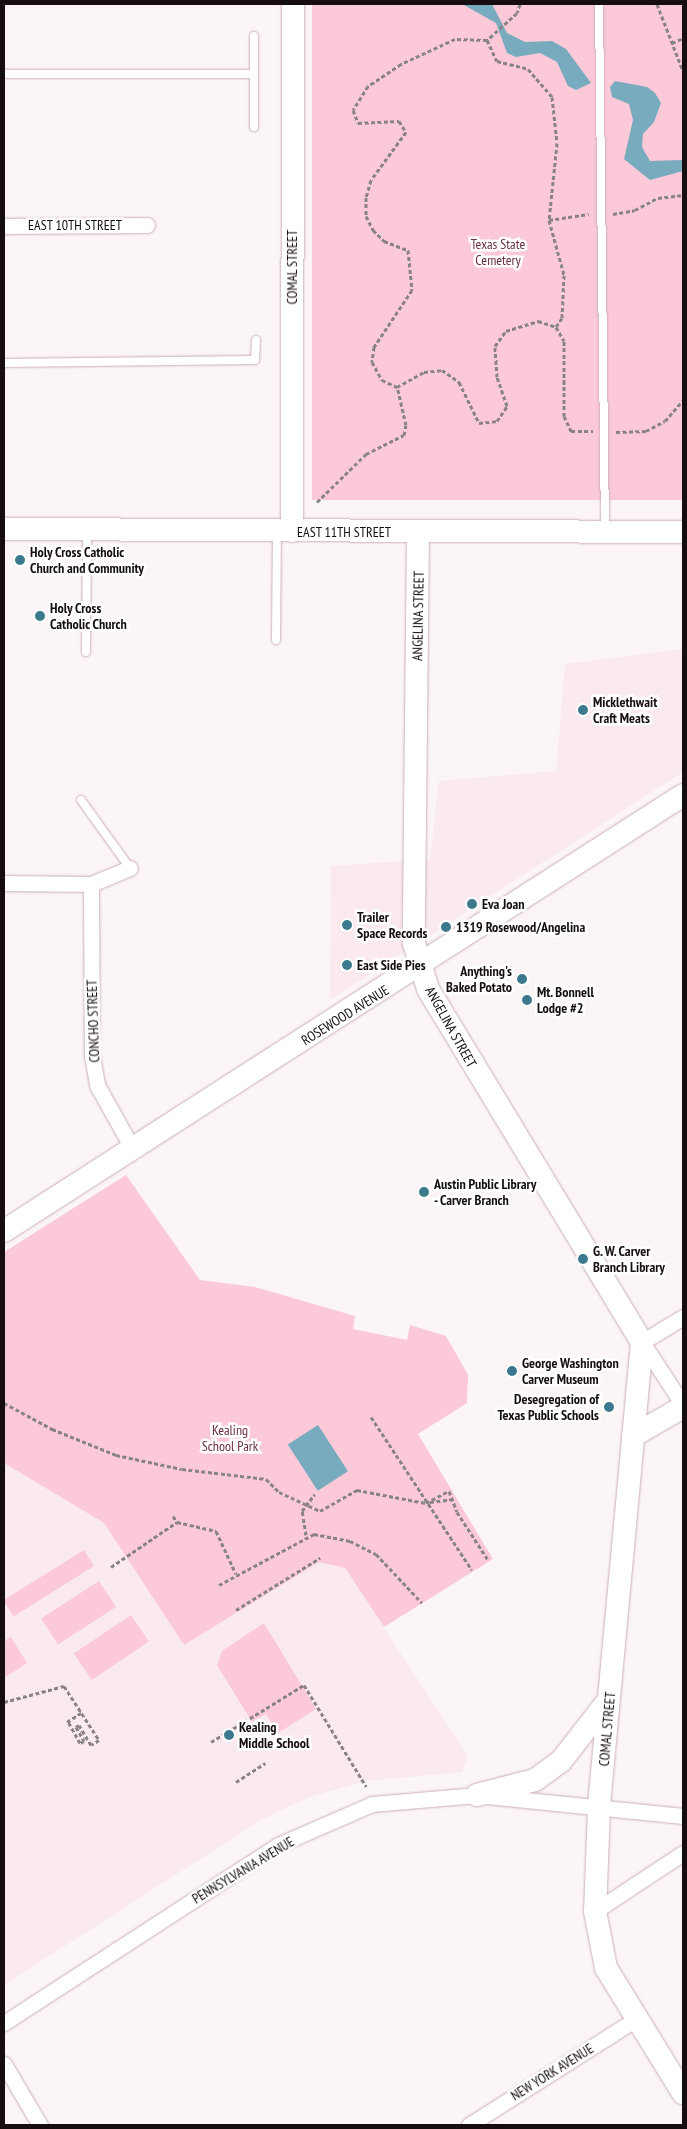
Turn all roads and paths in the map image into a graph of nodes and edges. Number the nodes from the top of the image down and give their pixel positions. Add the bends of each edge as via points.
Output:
1 (293, 4) edge
2 (520, 4) edge
3 (599, 4) edge
4 (656, 4) edge
5 (254, 36) dead end
6 (683, 38) edge
7 (486, 40) junction
8 (672, 43) junction
9 (683, 71) edge
10 (4, 74) edge
11 (254, 74) junction
12 (254, 127) dead end
13 (683, 195) edge
14 (601, 213) junction
15 (549, 220) junction
16 (147, 225) dead end
17 (4, 226) edge
18 (556, 327) junction
19 (256, 340) dead end
20 (4, 363) edge
21 (397, 387) junction
22 (683, 400) edge
23 (604, 432) junction
24 (317, 502) dead end
25 (4, 529) edge
26 (87, 530) junction
27 (284, 531) junction
28 (418, 532) junction
29 (683, 532) edge
30 (605, 533) junction
31 (276, 640) dead end
32 (86, 652) dead end
33 (683, 795) edge
34 (80, 800) dead end
35 (130, 868) joint
36 (4, 883) edge
37 (91, 884) junction
38 (421, 967) junction
39 (132, 1148) junction
40 (4, 1231) edge
41 (683, 1316) edge
42 (642, 1342) junction
43 (4, 1403) edge
44 (683, 1406) edge
45 (371, 1417) dead end
46 (633, 1436) junction
47 (315, 1494) dead end
48 (454, 1499) junction
49 (426, 1503) junction
50 (305, 1504) junction
51 (173, 1516) dead end
52 (177, 1522) junction
53 (306, 1535) junction
54 (320, 1558) dead end
55 (488, 1560) dead end
56 (111, 1567) dead end
57 (472, 1570) dead end
58 (236, 1574) junction
59 (219, 1585) dead end
60 (422, 1603) dead end
61 (236, 1610) dead end
62 (609, 1699) junction
63 (4, 1702) edge
64 (81, 1713) junction
65 (211, 1742) dead end
66 (265, 1763) dead end
67 (236, 1782) dead end
68 (366, 1786) dead end
69 (477, 1795) junction
70 (599, 1810) junction
71 (683, 1816) edge
72 (683, 1853) edge
73 (595, 1911) junction
74 (636, 2019) junction
75 (4, 2023) edge
76 (4, 2064) edge
77 (683, 2093) edge
78 (40, 2125) edge
79 (469, 2125) edge

1 - 27 street, COMAL STREET
2 - 7 path via 506,23
3 - 14 lane
4 - 8 path
5 - 11 lane
6 - 8 path
7 - 15 path via 497,61 528,69 552,97 557,143
7 - 21 path via 456,39 401,64 368,86 353,110 358,123 366,126 399,121 406,126 401,142 370,180 366,197 366,216 373,230 384,241 408,250 412,290 374,347 372,362 382,380
8 - 9 path
10 - 11 lane
11 - 12 lane
13 - 14 path via 658,198 618,214
14 - 15 path
14 - 23 lane
15 - 18 path via 564,275 562,318
16 - 17 street, EAST 10TH STREET
18 - 21 path via 538,321 523,323 506,331 495,346 497,377 508,406 497,420 479,423 459,382 442,370 424,372
18 - 23 path via 567,362 564,416 571,431
19 - 20 lane via 255,360
21 - 24 path via 406,425 404,435 366,454
22 - 23 path via 665,421 646,431
23 - 30 lane
25 - 26 street, EAST 11TH STREET
26 - 27 street, EAST 11TH STREET
26 - 32 lane
27 - 28 street, EAST 11TH STREET
27 - 31 lane
28 - 30 street, EAST 11TH STREET
28 - 38 street, ANGELINA STREET via 414,943
29 - 30 street, EAST 11TH STREET
33 - 38 street, ROSEWOOD AVENUE
34 - 35 lane
35 - 37 street
36 - 37 street
37 - 39 street, CONCHO STREET via 92,1056 97,1085
38 - 39 street, ROSEWOOD AVENUE
38 - 42 street, ANGELINA STREET via 428,989 466,1056
39 - 40 street, ROSEWOOD AVENUE
41 - 42 street
42 - 44 street, ANGELINA STREET
42 - 46 street, COMAL STREET
43 - 50 path via 52,1429 116,1455 182,1469 261,1477
44 - 46 street
45 - 49 path
46 - 62 street, COMAL STREET
47 - 50 path
48 - 49 path
48 - 49 path via 449,1491
48 - 55 path
49 - 50 path via 360,1490 320,1511
49 - 57 path
50 - 53 path via 301,1522
51 - 52 path
52 - 56 path
52 - 58 path via 216,1531
53 - 58 path
53 - 60 path via 329,1536 364,1547 390,1566
54 - 61 path
58 - 59 path
62 - 69 street via 561,1761 518,1786
62 - 70 street, COMAL STREET
63 - 64 path via 64,1686
64 - 64 path via 99,1740 91,1745 79,1725 76,1727 84,1740 80,1743 67,1722
65 - 68 path via 304,1685
66 - 67 path
69 - 70 street, PENNSYLVANIA AVENUE
69 - 75 street, PENNSYLVANIA AVENUE via 372,1804 278,1845
70 - 71 street, PENNSYLVANIA AVENUE
70 - 73 street, COMAL STREET
72 - 73 street
73 - 74 street, COMAL STREET via 606,1968
74 - 77 street, COMAL STREET
74 - 79 street, NEW YORK AVENUE
76 - 78 street

